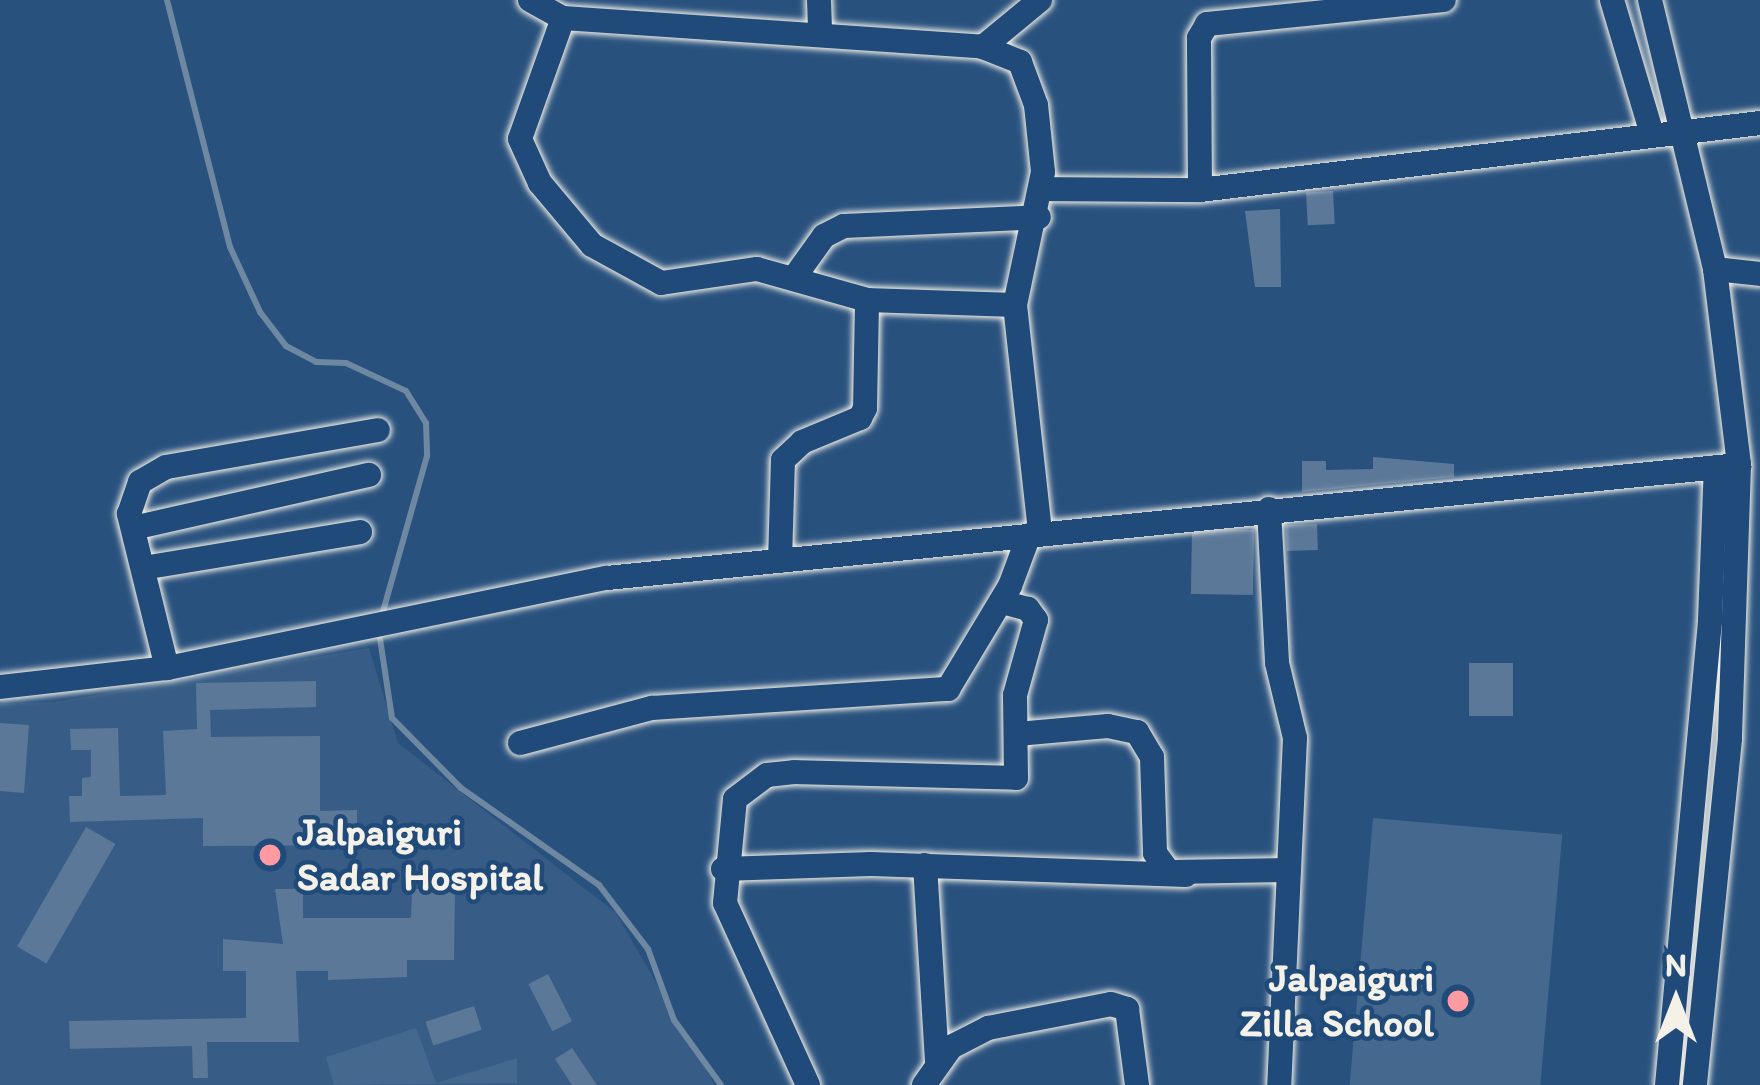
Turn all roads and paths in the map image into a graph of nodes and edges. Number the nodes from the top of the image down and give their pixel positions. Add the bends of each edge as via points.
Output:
1 (530, 0) edge
2 (819, 0) edge
3 (1040, 0) edge
4 (1444, 0) edge
5 (1612, 0) edge
6 (1650, 0) edge
7 (563, 18) junction
8 (820, 34) junction
9 (983, 46) junction
10 (1760, 123) edge
11 (1686, 128) junction
12 (1651, 131) junction
13 (1041, 189) junction
14 (1200, 190) junction
15 (1039, 217) junction
16 (1715, 269) junction
17 (1760, 274) edge
18 (796, 275) junction
19 (867, 300) junction
20 (1015, 305) junction
21 (378, 430) dead end
22 (1728, 466) junction
23 (369, 475) dead end
24 (1268, 509) junction
25 (133, 527) junction
26 (360, 532) dead end
27 (1035, 534) junction
28 (780, 561) junction
29 (142, 568) junction
30 (1000, 602) junction
31 (1749, 624) edge
32 (166, 668) junction
33 (0, 687) edge
34 (1017, 734) junction
35 (520, 743) dead end
36 (925, 865) junction
37 (723, 869) junction
38 (1289, 870) junction
39 (1186, 875) junction
40 (930, 1074) edge
41 (808, 1085) edge
42 (1137, 1085) edge
43 (1279, 1085) edge
44 (1667, 1085) edge
45 (1695, 1085) edge

1 - 7 street
2 - 8 street
3 - 9 street
4 - 14 street via 1207,24 1199,38
5 - 12 street
6 - 11 street
7 - 8 street
7 - 18 street via 520,139 565,219 592,245 661,283 758,269
8 - 9 street
9 - 13 street via 1013,56 1029,80
10 - 11 street
11 - 12 street
11 - 16 street
12 - 14 street
13 - 14 street
13 - 15 street
15 - 18 street via 844,226 824,236
15 - 20 street via 1018,262
16 - 17 street
16 - 22 street
18 - 19 street
19 - 20 street
19 - 28 street via 865,408 783,460
20 - 27 street
21 - 25 street via 151,472 131,498
22 - 24 street
22 - 31 street
22 - 44 street
23 - 25 street
24 - 27 street
24 - 38 street via 1277,663 1295,738
25 - 29 street
26 - 29 street
27 - 28 street
27 - 30 street
28 - 32 street via 577,582
29 - 32 street
30 - 34 street via 1028,609 1036,620 1015,695
30 - 35 street via 948,689 652,708
31 - 45 street
32 - 33 street
34 - 37 street via 1019,772 1011,779 794,772 756,780 730,812
34 - 39 street via 1137,732 1152,757 1159,866
36 - 37 street
36 - 39 street
36 - 40 street
37 - 41 street via 730,918
38 - 39 street
38 - 43 street
40 - 42 street via 988,1028 1111,1004 1127,1010

